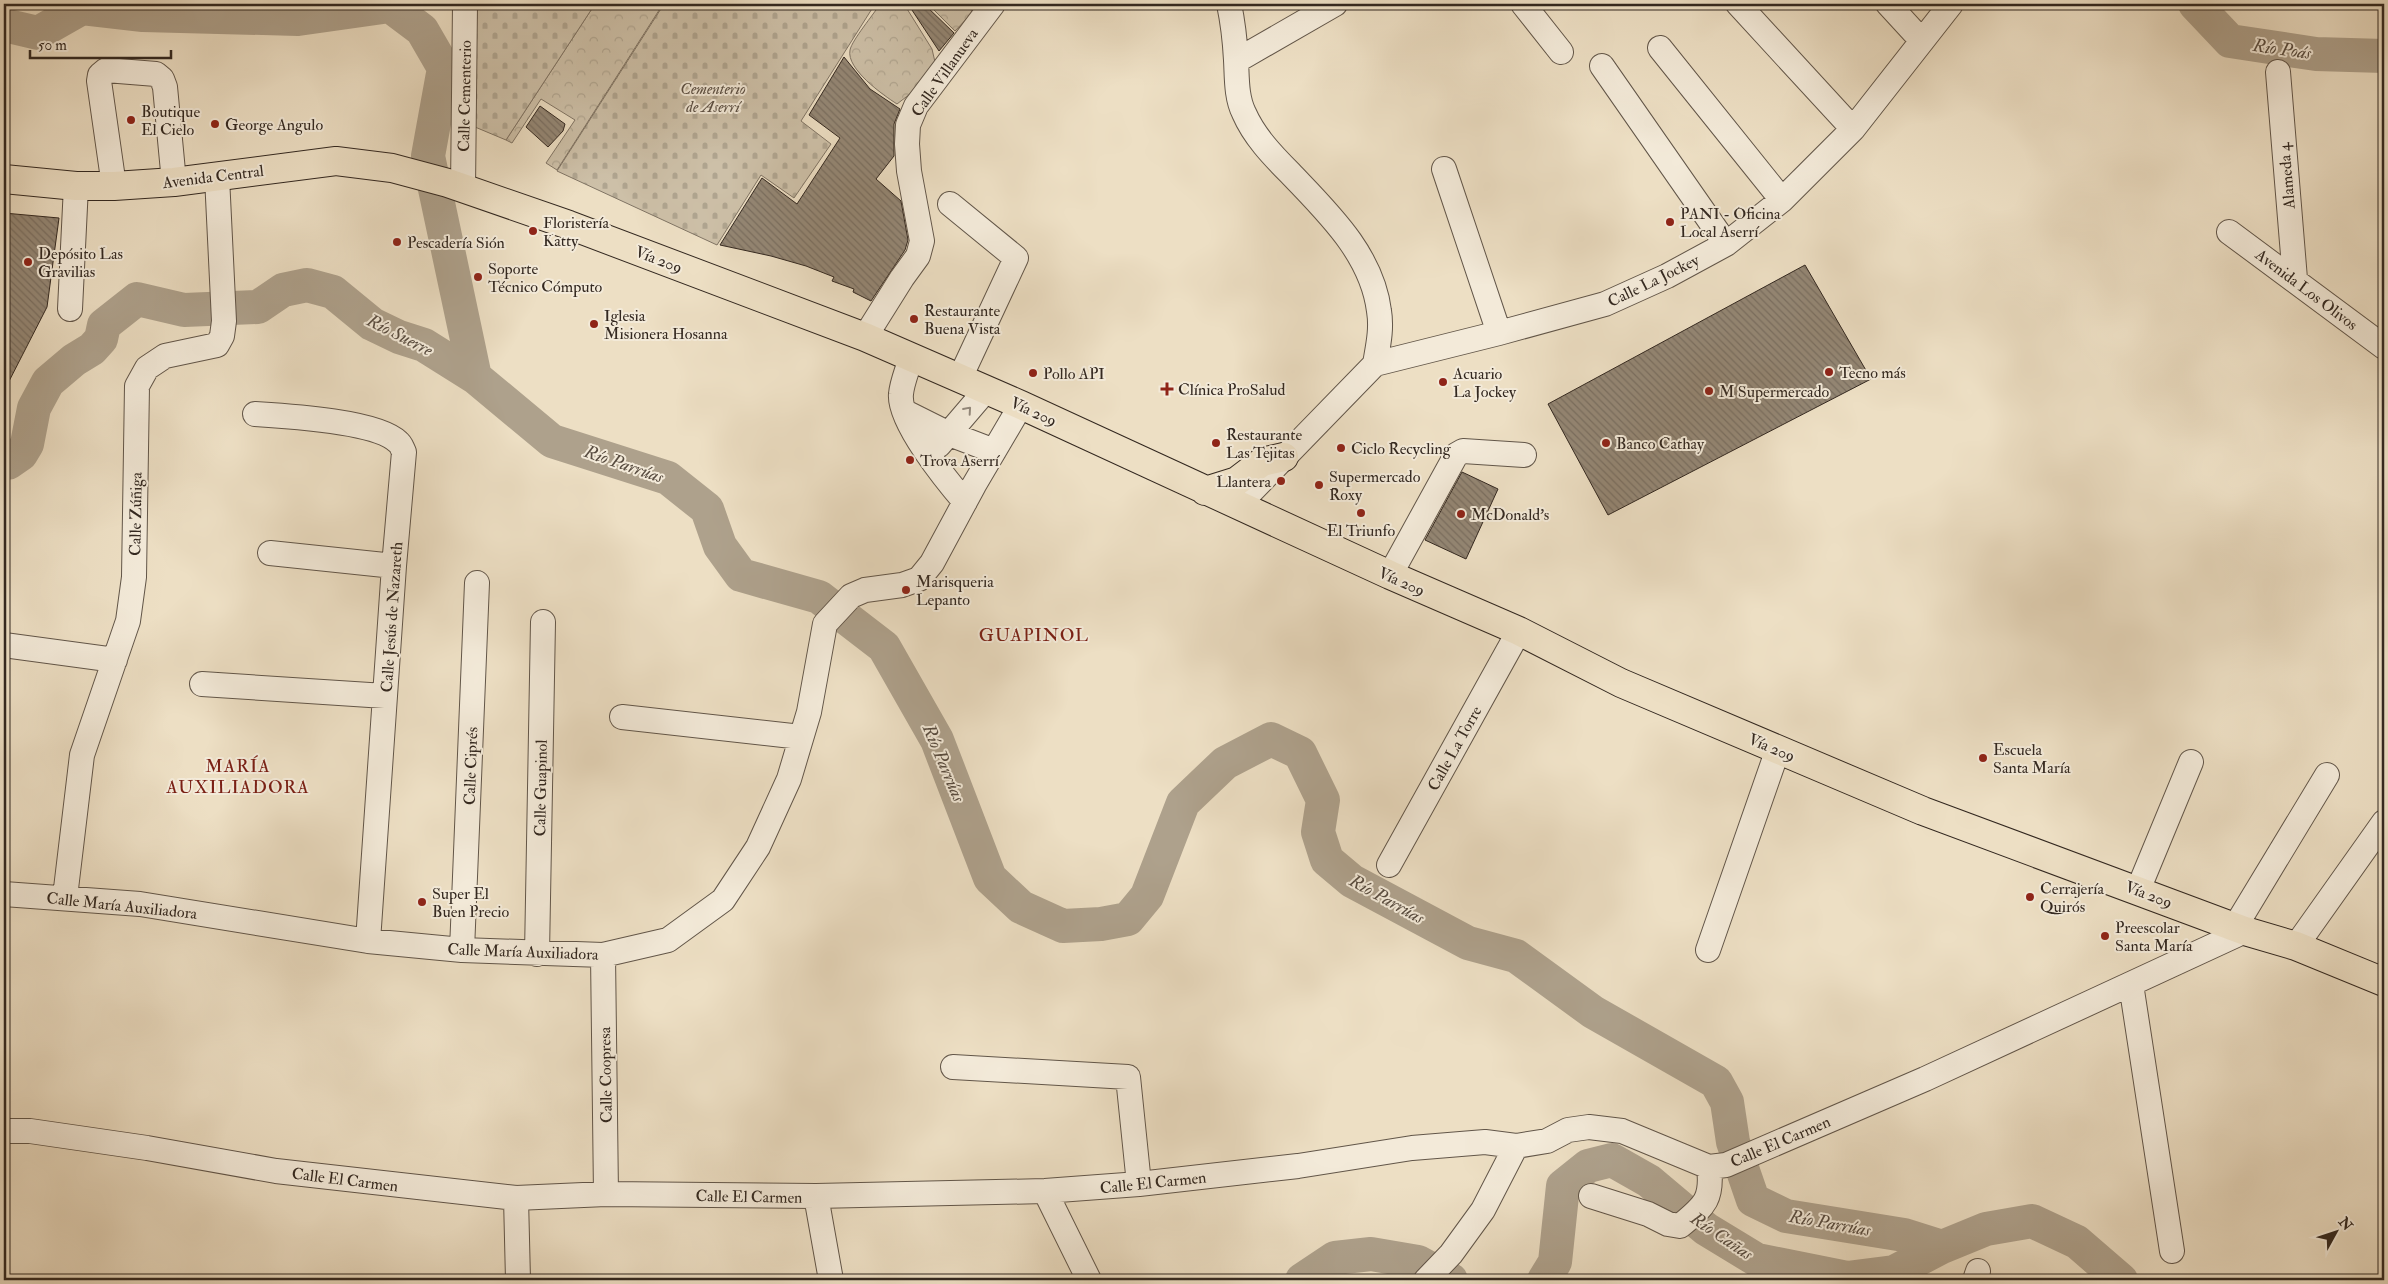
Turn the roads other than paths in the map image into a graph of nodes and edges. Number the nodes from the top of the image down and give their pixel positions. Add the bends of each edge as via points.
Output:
1 (465, 4) edge
2 (993, 4) edge
3 (1229, 4) edge
4 (1334, 4) edge
5 (1523, 4) edge
6 (1738, 4) edge
7 (1888, 4) edge
8 (1950, 4) edge
9 (1922, 41) junction
10 (1660, 48) dead end
11 (1561, 52) dead end
12 (1236, 61) junction
13 (1602, 66) dead end
14 (2278, 72) dead end
15 (1853, 129) junction
16 (1444, 170) dead end
17 (217, 176) junction
18 (422, 176) joint
19 (4, 179) edge
20 (174, 182) junction
21 (455, 185) junction
22 (76, 186) junction
23 (114, 186) junction
24 (1782, 200) junction
25 (950, 204) dead end
26 (2229, 232) dead end
27 (1726, 244) junction
28 (2295, 280) junction
29 (70, 309) dead end
30 (1499, 333) junction
31 (865, 337) junction
32 (2384, 347) edge
33 (911, 357) junction
34 (1375, 364) junction
35 (960, 378) junction
36 (986, 390) junction
37 (1021, 405) junction
38 (905, 412) junction
39 (255, 414) dead end
40 (947, 433) junction
41 (994, 451) junction
42 (1524, 455) dead end
43 (1284, 457) junction
44 (928, 458) junction
45 (1205, 491) junction
46 (964, 502) junction
47 (1237, 506) junction
48 (270, 554) dead end
49 (394, 566) junction
50 (1390, 575) junction
51 (477, 583) dead end
52 (543, 622) dead end
53 (1519, 631) junction
54 (4, 645) edge
55 (116, 660) junction
56 (202, 684) dead end
57 (385, 696) junction
58 (622, 717) dead end
59 (802, 737) junction
60 (1778, 749) junction
61 (2191, 762) dead end
62 (2327, 776) dead end
63 (2384, 822) edge
64 (1389, 865) dead end
65 (2138, 890) junction
66 (4, 894) edge
67 (65, 897) junction
68 (2240, 929) junction
69 (368, 941) junction
70 (2296, 946) junction
71 (462, 950) junction
72 (1708, 950) dead end
73 (537, 954) junction
74 (603, 956) junction
75 (2384, 982) edge
76 (2130, 984) junction
77 (952, 1067) dead end
78 (4, 1131) edge
79 (1516, 1146) junction
80 (1718, 1166) junction
81 (1139, 1184) junction
82 (1045, 1191) junction
83 (606, 1194) junction
84 (816, 1196) junction
85 (1591, 1196) dead end
86 (516, 1198) junction
87 (2172, 1251) dead end
88 (518, 1280) edge
89 (831, 1280) edge
90 (1089, 1280) edge
91 (1426, 1280) edge

1 - 21 street, Calle Cementerio
2 - 31 street, Calle Villanueva via 916,106 908,125 909,171 922,241 918,256
3 - 12 street
4 - 12 street
5 - 11 street
6 - 15 street
7 - 9 street
8 - 9 street, Calle La Jockey
9 - 15 street, Calle La Jockey
10 - 24 street
12 - 34 street via 1242,111 1251,127 1332,217 1352,244 1373,283 1380,332
13 - 27 street
14 - 28 street, Alameda 4
15 - 24 street, Calle La Jockey
16 - 30 street
17 - 18 main road, Avenida Central via 336,162 392,168
17 - 20 main road, Avenida Central
17 - 55 street, Calle Zúñiga via 222,336 216,345 165,356 147,368 138,386 134,577 128,621
18 - 21 main road, Vía 209
19 - 22 main road, Avenida Central
20 - 23 main road, Avenida Central
20 - 23 street via 162,79 156,74 106,70 99,81
21 - 31 main road, Vía 209
22 - 23 main road, Avenida Central
22 - 29 street
24 - 27 street, Calle La Jockey
25 - 35 street via 1016,258
26 - 28 street, Avenida Los Olivos
27 - 30 street, Calle La Jockey via 1605,304
28 - 32 street, Avenida Los Olivos
30 - 34 street, Calle La Jockey
31 - 33 main road, Vía 209
33 - 35 main road, Vía 209
33 - 38 street via 900,396
34 - 43 street
35 - 36 main road, Vía 209
36 - 37 main road, Vía 209
40 -> 36 street
37 - 41 street, Calle María Auxiliadora
37 - 45 main road, Vía 209
38 - 40 street
38 - 44 street
39 - 49 street, Calle Jesús de Nazareth via 311,417 390,436 399,442 404,452
40 - 41 street
40 - 44 street
41 - 46 street, Calle María Auxiliadora
42 - 50 street via 1463,451 1456,455
43 - 45 main road via 1262,462 1237,481
43 - 47 street
44 - 46 street
45 - 47 main road, Vía 209
46 - 59 street, Calle María Auxiliadora via 932,564 919,579 902,585 864,590 851,596 824,624
47 - 50 main road, Vía 209
48 - 49 street
49 - 57 street, Calle Jesús de Nazareth
50 - 53 main road, Vía 209
51 - 71 street, Calle Ciprés
52 - 73 street, Calle Guapinol
53 - 60 main road, Vía 209 via 1621,683
53 - 64 street, Calle La Torre
54 - 55 street
55 - 67 street, Calle Zúñiga via 82,755
56 - 57 street
57 - 69 street, Calle Jesús de Nazareth
58 - 59 street
59 - 74 street, Calle María Auxiliadora via 789,779 758,847 723,900 668,940
60 - 65 main road, Vía 209 via 1923,810
60 - 72 street
61 - 65 street
62 - 68 street
63 - 70 street
65 - 68 main road, Vía 209
66 - 67 street, Calle María Auxiliadora
67 - 69 street, Calle María Auxiliadora via 140,904
68 - 70 main road, Vía 209
68 - 76 street, Calle El Carmen
69 - 71 street, Calle María Auxiliadora
70 - 75 main road, Vía 209
71 - 73 street, Calle María Auxiliadora
73 - 74 street, Calle María Auxiliadora
74 - 83 street, Calle Coopresa
76 - 80 street, Calle El Carmen via 1925,1079
76 - 87 street
77 - 81 street via 1128,1077
78 - 86 street, Calle El Carmen via 30,1131 147,1148 276,1171
79 - 80 street, Calle El Carmen via 1547,1141 1568,1130 1590,1127 1622,1131
79 - 81 street, Calle El Carmen via 1485,1142 1412,1148 1298,1166
79 - 91 street via 1483,1210 1451,1254
80 - 85 street via 1702,1208 1680,1226
81 - 82 street, Calle El Carmen
82 - 84 street, Calle El Carmen
82 - 90 street
83 - 84 street, Calle El Carmen
83 - 86 street, Calle El Carmen
84 - 89 street
86 - 88 street

